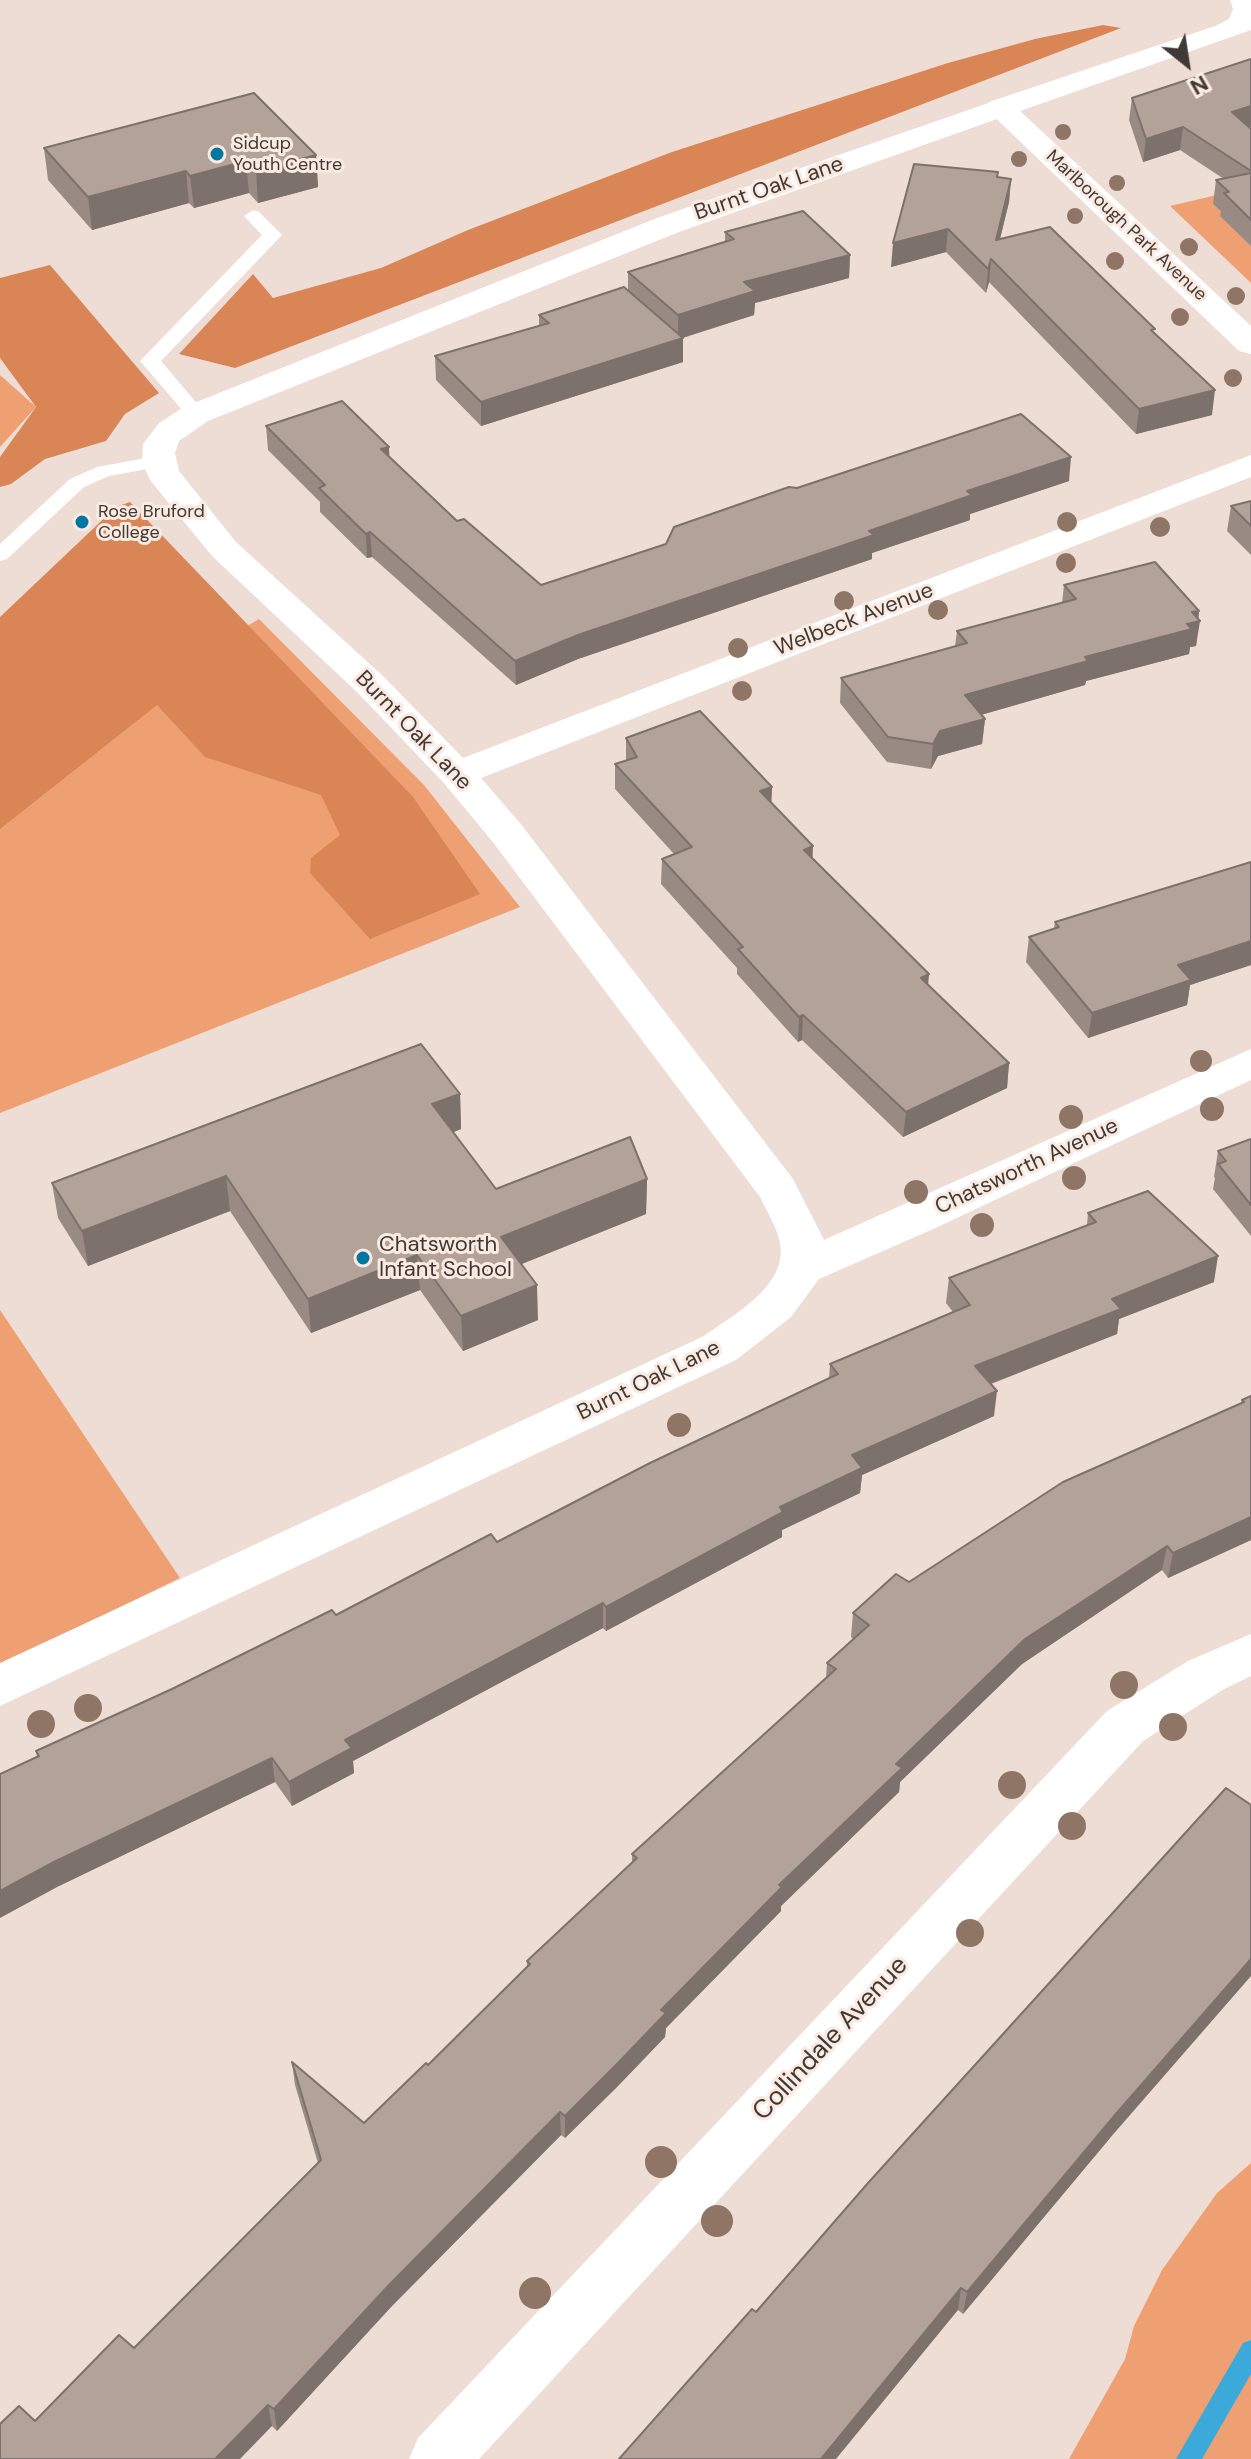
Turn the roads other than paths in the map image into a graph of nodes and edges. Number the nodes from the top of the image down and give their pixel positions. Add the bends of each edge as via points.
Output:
1 (1247, 6) edge
2 (1000, 108) junction
3 (253, 216) dead end
4 (1251, 344) edge
5 (196, 414) junction
6 (157, 462) junction
7 (1251, 465) edge
8 (0, 555) edge
9 (457, 774) junction
10 (1251, 1063) edge
11 (801, 1268) junction
12 (1251, 1654) edge
13 (0, 1686) edge
14 (439, 2459) edge

1 - 2 street, Burnt Oak Lane via 1241,24 1225,32
2 - 4 street, Marlborough Park Avenue
2 - 5 street, Burnt Oak Lane via 668,225
3 - 5 lane via 273,235 150,361
5 - 6 street, Burnt Oak Lane via 165,432
6 - 8 lane via 104,471 77,483
6 - 9 street, Burnt Oak Lane via 170,486 224,549 371,685
7 - 9 street, Welbeck Avenue
9 - 11 street, Burnt Oak Lane via 778,1190 803,1248
10 - 11 street, Chatsworth Avenue
11 - 13 street, Burnt Oak Lane via 768,1312 720,1348
12 - 14 street, Collindale Avenue via 1206,1675 1125,1726

